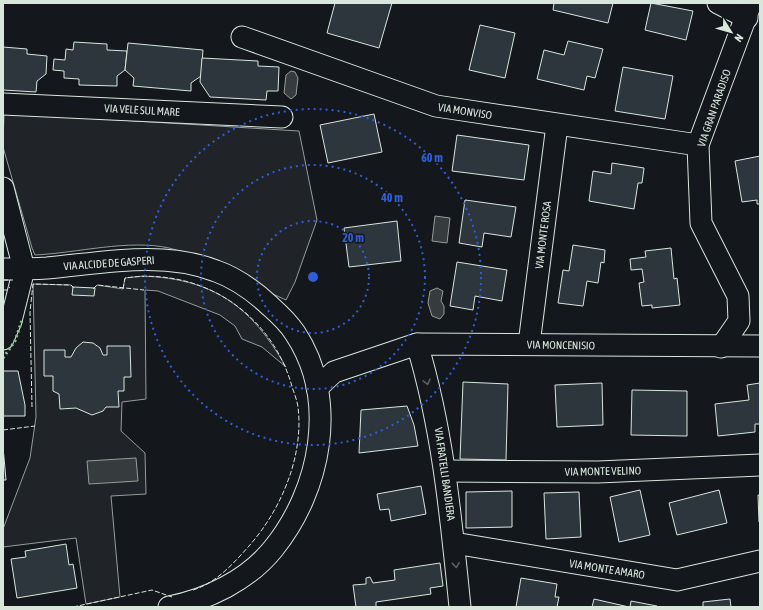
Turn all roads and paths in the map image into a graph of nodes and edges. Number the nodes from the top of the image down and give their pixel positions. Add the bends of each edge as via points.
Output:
1 (718, 3) edge
2 (749, 11) edge
3 (242, 37) dead end
4 (3, 104) edge
5 (282, 117) dead end
6 (557, 125) junction
7 (698, 145) junction
8 (3, 188) edge
9 (3, 269) edge
10 (24, 269) junction
11 (3, 339) edge
12 (417, 344) junction
13 (529, 344) junction
14 (760, 346) edge
15 (721, 347) junction
16 (317, 388) junction
17 (760, 465) edge
18 (446, 471) junction
19 (454, 544) junction
20 (760, 561) edge
21 (169, 607) edge
22 (460, 607) edge

1 - 2 street
2 - 7 street, VIA GRAN PARADISO
3 - 6 street, VIA MONVISO via 436,106
4 - 5 street, VIA VELE SUL MARE
6 - 7 street, VIA MONVISO
6 - 13 street, VIA MONTE ROSA
7 - 15 street, VIA GRAN PARADISO via 701,223 738,296 740,321
8 - 10 street
9 - 10 street, VIA ALCIDE DE GASPERI
10 - 11 street via 11,321
10 - 16 street, VIA ALCIDE DE GASPERI via 148,259 181,262 216,271 261,298 284,319 303,348
12 - 13 street, VIA MONCENISIO
12 - 16 street, VIA MONCENISIO via 334,372
12 -> 18 street, VIA FRATELLI BANDIERA via 438,424
13 - 15 street, VIA MONCENISIO
14 - 15 street, VIA MONCENISIO
16 - 21 street, VIA ALCIDE DE GASPERI via 320,431 318,450 305,495 285,531 272,550 241,578 200,599
17 - 18 street, VIA MONTE VELINO via 598,472
18 - 19 street, VIA FRATELLI BANDIERA
19 - 20 street, VIA MONTE AMARO via 677,580
19 -> 22 street, VIA FRATELLI BANDIERA

